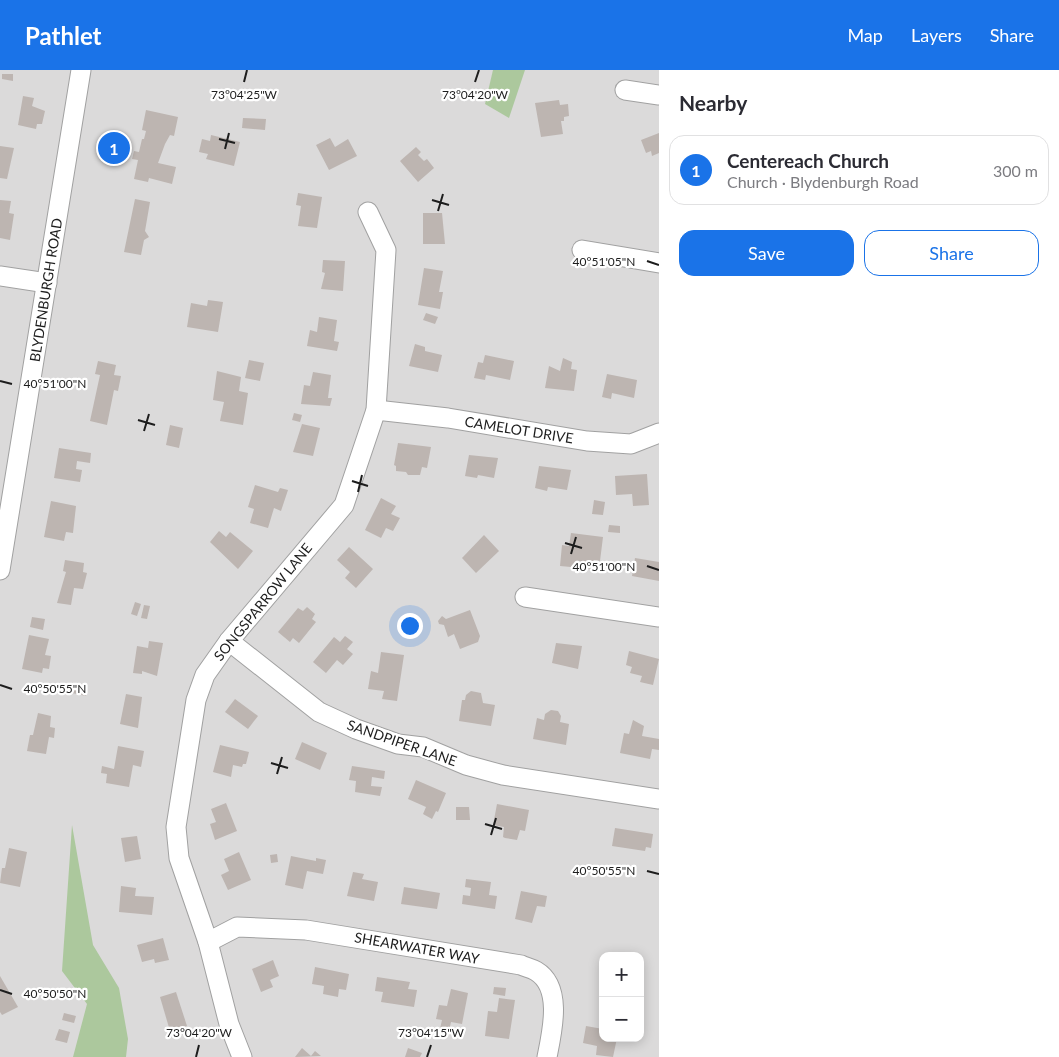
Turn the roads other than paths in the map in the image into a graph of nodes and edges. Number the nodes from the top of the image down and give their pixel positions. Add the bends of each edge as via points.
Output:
1 (81, 70) edge
2 (625, 90) dead end
3 (659, 95) edge
4 (368, 212) dead end
5 (582, 250) dead end
6 (659, 263) edge
7 (0, 276) edge
8 (47, 283) junction
9 (376, 410) junction
10 (659, 434) edge
11 (0, 570) edge
12 (525, 597) dead end
13 (659, 617) edge
14 (229, 641) junction
15 (659, 799) edge
16 (208, 942) junction
17 (242, 1057) edge
18 (547, 1057) edge

1 - 8 street, BLYDENBURGH ROAD
2 - 3 street
4 - 9 street, SONGSPARROW LANE via 386,250
5 - 6 street
7 - 8 street
8 - 11 street, BLYDENBURGH ROAD
9 - 10 street, CAMELOT DRIVE via 448,418 587,441 631,444
9 - 14 street, SONGSPARROW LANE via 344,505
12 - 13 street
14 - 15 street, SANDPIPER LANE via 319,712 356,729 398,744 423,747 466,765 503,775
14 - 16 street, SONGSPARROW LANE via 205,675 196,700 176,827 179,858
16 - 17 street, SONGSPARROW LANE via 229,1024
16 - 18 street, SHEARWATER WAY via 237,927 306,930 521,965 537,971 548,985 553,1004

